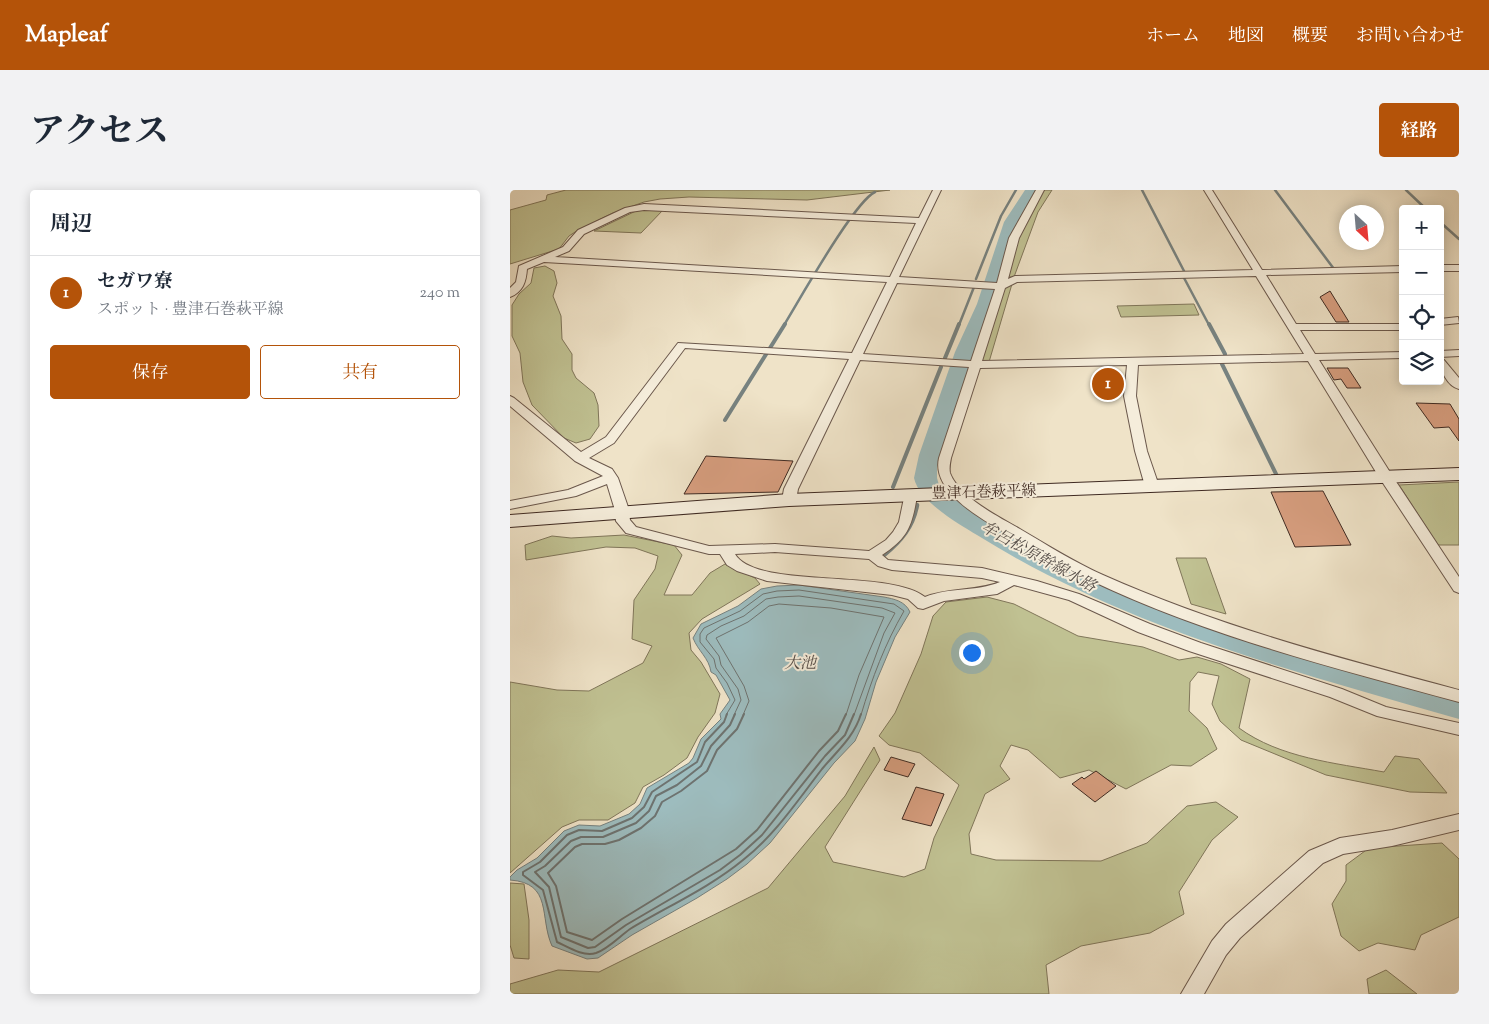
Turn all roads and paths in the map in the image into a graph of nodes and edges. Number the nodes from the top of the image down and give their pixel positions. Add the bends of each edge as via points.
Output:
1 (937, 190) edge
2 (1040, 190) edge
3 (1208, 190) edge
4 (922, 221) junction
5 (542, 259) junction
6 (1444, 268) edge
7 (1459, 268) edge
8 (1399, 269) edge
9 (1259, 272) junction
10 (892, 280) junction
11 (999, 286) junction
12 (510, 294) edge
13 (1458, 320) edge
14 (1444, 322) edge
15 (1399, 326) edge
16 (1292, 327) junction
17 (1459, 353) edge
18 (1399, 354) edge
19 (1444, 354) edge
20 (856, 357) junction
21 (1311, 357) junction
22 (1133, 361) junction
23 (974, 364) junction
24 (1444, 367) edge
25 (1459, 386) edge
26 (510, 400) edge
27 (580, 458) junction
28 (1459, 474) edge
29 (1386, 477) junction
30 (611, 478) junction
31 (1152, 486) junction
32 (955, 494) junction
33 (912, 495) junction
34 (789, 500) junction
35 (510, 505) edge
36 (621, 512) junction
37 (510, 521) edge
38 (725, 550) junction
39 (872, 555) junction
40 (1009, 579) junction
41 (1459, 588) edge
42 (1459, 696) edge
43 (1459, 729) edge
44 (1459, 822) edge
45 (1192, 994) edge

1 - 4 street
2 - 11 street via 1014,238
3 - 9 street
4 - 5 street via 636,208 581,232 570,247
4 - 10 street
5 - 10 street
5 - 12 street via 522,268 521,283
6 - 7 street
8 - 9 street
9 - 11 street via 1015,279
9 - 16 street
10 - 11 street
10 - 20 street
11 - 23 street
13 - 14 street
15 - 16 street
16 - 21 street
17 - 19 street
18 - 21 street
20 - 23 street
20 - 27 street via 682,346 610,440
20 - 34 street
21 - 22 street
21 - 29 street
22 - 23 street
22 - 31 street via 1130,396
23 - 32 street via 945,458 943,472
24 - 25 street
26 - 27 street
27 - 30 street via 607,472
28 - 29 main road, 豊津石巻萩平線
29 - 31 main road, 豊津石巻萩平線
29 - 41 street
30 - 35 street via 571,493
30 - 36 street
31 - 32 main road, 豊津石巻萩平線
32 - 33 main road, 豊津石巻萩平線
32 - 42 street via 1062,561 1180,613
33 - 34 main road, 豊津石巻萩平線
33 - 39 street via 906,522 899,534
34 - 36 main road, 豊津石巻萩平線
36 - 37 main road, 豊津石巻萩平線
36 - 38 street via 626,526 642,534 709,550
38 - 39 street via 775,548
38 - 40 street via 732,562 768,576 892,590 909,594 923,604 941,596 992,591 1007,584
39 - 40 street via 892,565 982,573
40 - 43 street via 1074,598 1178,641 1336,693 1383,712
44 - 45 street via 1408,835 1340,846 1316,857 1233,931

